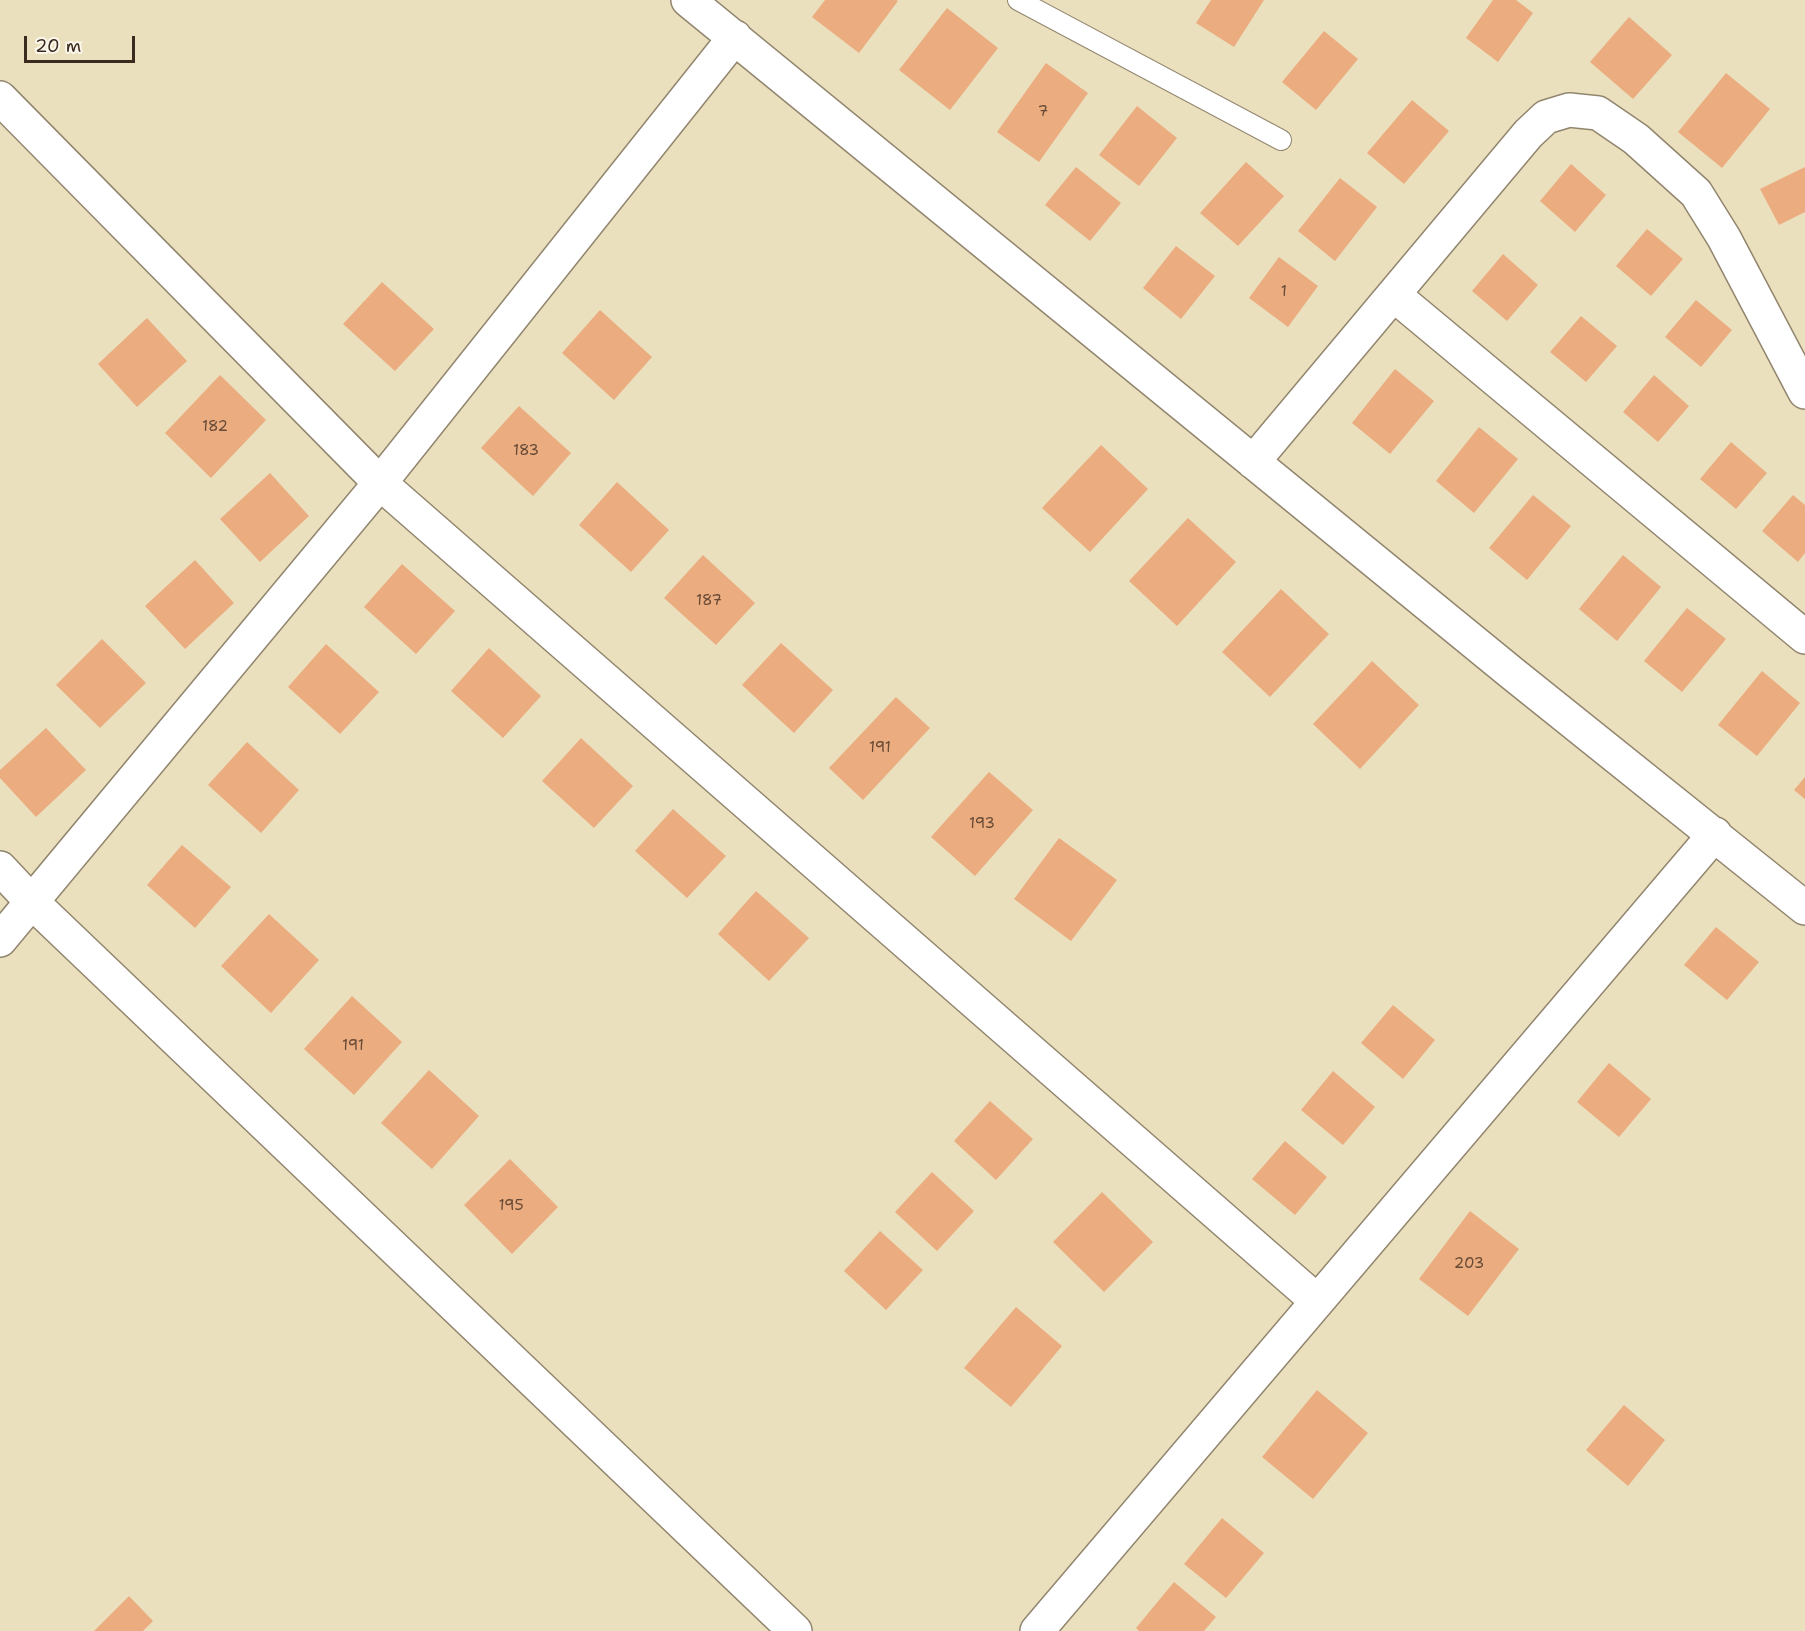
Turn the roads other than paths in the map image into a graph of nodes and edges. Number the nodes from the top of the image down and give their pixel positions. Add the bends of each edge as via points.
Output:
1 (688, 0) edge
2 (1018, 0) edge
3 (735, 37) junction
4 (0, 98) edge
5 (1281, 140) dead end
6 (1394, 296) junction
7 (1805, 392) edge
8 (1253, 462) junction
9 (380, 483) junction
10 (1805, 636) edge
11 (1715, 834) junction
12 (0, 868) edge
13 (32, 902) junction
14 (1805, 908) edge
15 (0, 940) edge
16 (1317, 1300) junction
17 (795, 1631) edge
18 (1037, 1631) edge

1 - 3 street
2 - 5 lane
3 - 8 street
3 - 9 street
4 - 9 street
6 - 7 street via 1546,117 1569,110 1598,113 1636,140 1696,193
6 - 8 street
6 - 10 street
8 - 11 street
9 - 13 street
9 - 16 street
11 - 14 street
11 - 16 street
12 - 13 street
13 - 15 street
13 - 17 street
16 - 18 street

